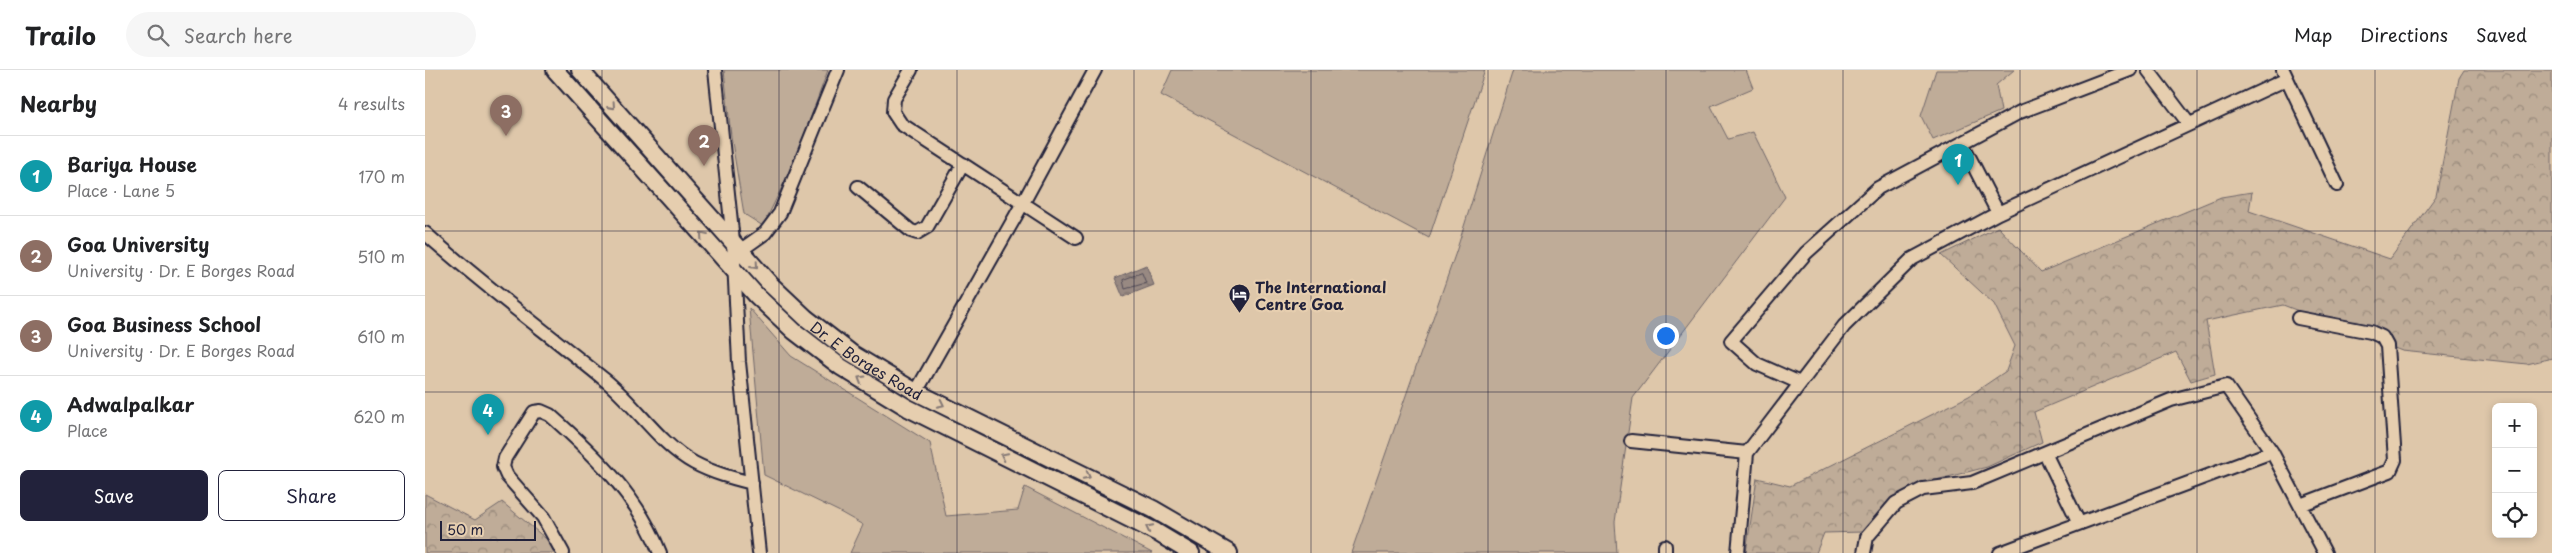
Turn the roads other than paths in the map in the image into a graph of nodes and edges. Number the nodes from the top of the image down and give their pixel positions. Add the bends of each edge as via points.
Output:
1 (555, 70) edge
2 (579, 70) edge
3 (715, 70) edge
4 (838, 70) edge
5 (911, 70) edge
6 (1095, 70) edge
7 (2130, 70) edge
8 (2148, 70) edge
9 (2285, 74) edge
10 (2189, 124) junction
11 (1962, 143) junction
12 (963, 164) junction
13 (2337, 185) dead end
14 (859, 187) dead end
15 (1023, 203) junction
16 (1998, 213) junction
17 (425, 233) edge
18 (1076, 238) dead end
19 (737, 245) junction
20 (733, 268) junction
21 (2298, 318) dead end
22 (1800, 383) junction
23 (917, 392) junction
24 (1631, 441) dead end
25 (2045, 452) junction
26 (2272, 452) junction
27 (1747, 453) junction
28 (752, 483) junction
29 (2300, 505) junction
30 (2079, 523) junction
31 (563, 553) edge
32 (660, 553) edge
33 (759, 553) edge
34 (1191, 553) edge
35 (1229, 553) edge
36 (1737, 553) edge
37 (1864, 553) edge
38 (2000, 553) edge
39 (2325, 553) edge

20 -> 1 main road, Dr. E Borges Road
2 -> 19 main road, Dr. E Borges Road
3 - 19 street
4 - 19 street via 780,213 765,233
5 - 12 street via 893,99 893,112 901,124
6 - 15 street
7 - 11 street via 2020,112
8 - 10 street
9 - 10 street
9 - 13 street
10 - 16 street
11 - 16 street
11 - 22 street via 1878,188 1806,253 1731,342 1757,364
12 - 14 street via 927,227 917,233
12 - 15 street
15 - 18 street
15 - 23 street
16 - 22 street via 1912,260 1844,326
17 - 28 street via 466,270 608,382 693,462 718,474
19 - 20 street
19 -> 23 main road, Dr. E Borges Road via 806,318 851,352
20 - 28 street
34 -> 20 main road, Dr. E Borges Road via 1156,532 908,408 841,367 794,332
21 - 29 street via 2371,332 2382,338 2387,346 2395,460 2390,471
22 - 27 street
23 -> 35 main road, Dr. E Borges Road via 1153,509
24 - 27 street
25 - 26 street via 2171,400 2226,386
25 - 30 street
25 - 37 street via 1971,483 1923,489 1896,503 1867,537
26 - 29 street
26 - 30 street
27 - 36 street
28 - 33 street
29 - 39 street
30 - 38 street
31 - 32 street via 543,517 503,467 505,458 534,412 541,411 550,416 593,453 635,503

